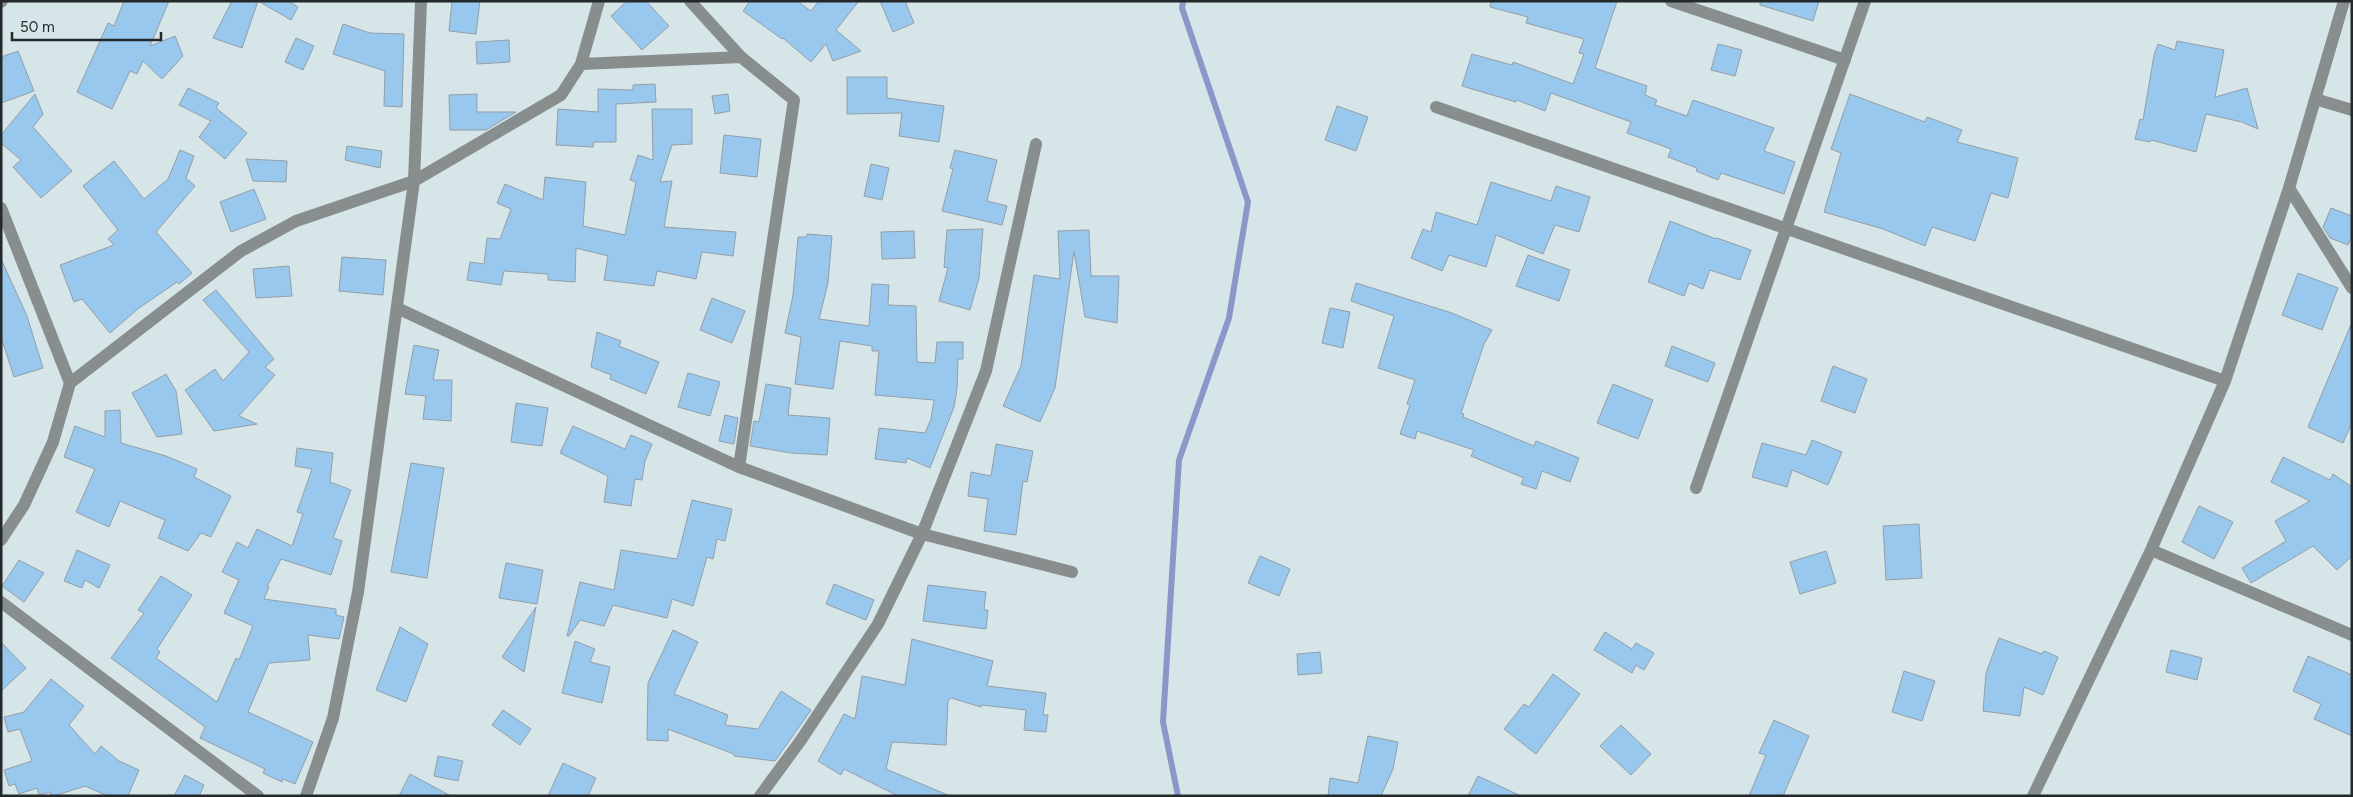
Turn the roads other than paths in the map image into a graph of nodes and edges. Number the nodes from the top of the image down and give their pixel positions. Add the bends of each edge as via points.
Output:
1 (421, 1) edge
2 (599, 1) edge
3 (690, 1) edge
4 (1671, 1) edge
5 (1865, 1) edge
6 (2344, 1) edge
7 (741, 57) junction
8 (1845, 60) junction
9 (581, 64) junction
10 (2315, 100) junction
11 (1436, 107) dead end
12 (2352, 110) edge
13 (1036, 144) dead end
14 (414, 181) junction
15 (2288, 188) junction
16 (1, 208) edge
17 (1786, 229) junction
18 (2352, 288) edge
19 (397, 308) junction
20 (2225, 381) junction
21 (70, 383) junction
22 (739, 467) junction
23 (1696, 488) dead end
24 (922, 534) junction
25 (1, 540) edge
26 (2151, 550) junction
27 (1072, 572) dead end
28 (1, 602) edge
29 (2352, 635) edge
30 (258, 796) edge
31 (306, 796) edge
32 (760, 796) edge
33 (2033, 796) edge

1 - 14 street
2 - 9 street
3 - 7 street
4 - 8 street
5 - 8 street
6 - 10 street
7 - 9 street
7 - 22 street via 794,100
8 - 17 street
9 - 14 street via 561,94
10 - 12 street
10 - 15 street
11 - 17 street
13 - 24 street via 986,371
14 - 19 street
14 - 21 street via 296,221 242,251
15 - 18 street
15 - 20 street
16 - 21 street
17 - 20 street
17 - 23 street
19 - 22 street
19 - 31 street via 358,592 333,718
20 - 26 street
21 - 25 street via 53,442 24,505
22 - 24 street
24 - 27 street
24 - 32 street via 878,624
26 - 29 street
26 - 33 street
28 - 30 street

